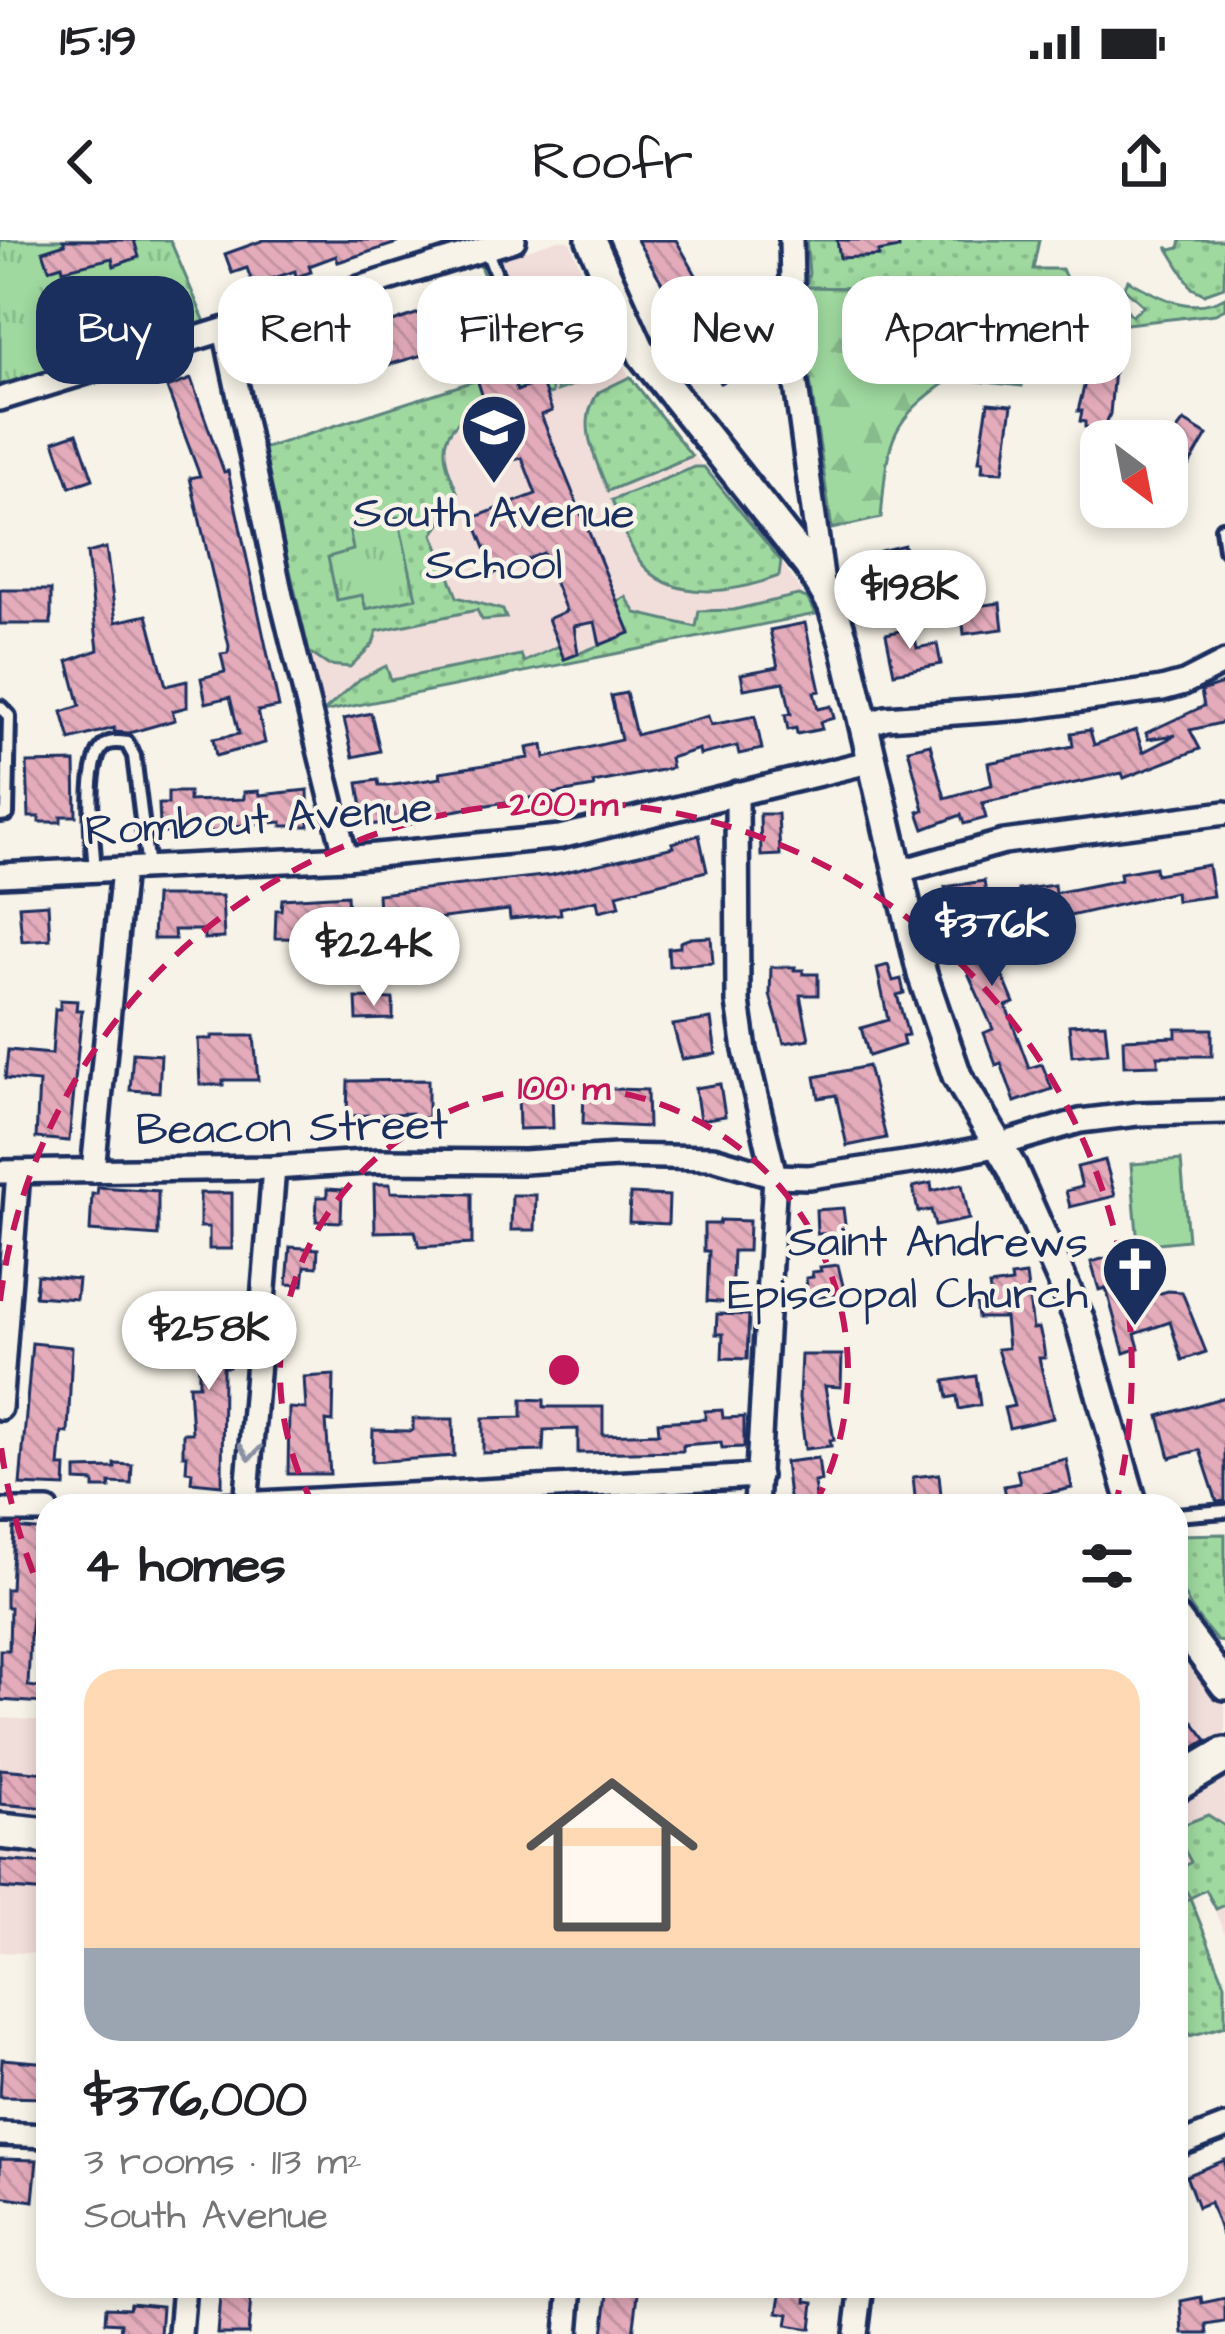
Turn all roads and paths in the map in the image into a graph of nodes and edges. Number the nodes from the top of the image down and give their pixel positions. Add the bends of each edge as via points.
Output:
1 (514, 240) edge
2 (591, 240) edge
3 (791, 240) edge
4 (486, 249) junction
5 (497, 276) edge
6 (606, 276) edge
7 (393, 278) edge
8 (627, 321) edge
9 (218, 332) edge
10 (236, 384) edge
11 (0, 399) edge
12 (1222, 528) edge
13 (1225, 549) edge
14 (824, 590) junction
15 (1225, 662) edge
16 (0, 707) edge
17 (866, 725) junction
18 (873, 761) junction
19 (737, 793) junction
20 (1225, 813) edge
21 (0, 815) edge
22 (346, 858) junction
23 (148, 868) junction
24 (124, 869) junction
25 (94, 870) junction
26 (897, 872) junction
27 (0, 875) edge
28 (1225, 1112) edge
29 (995, 1146) junction
30 (274, 1168) junction
31 (9, 1172) edge
32 (93, 1172) junction
33 (775, 1175) junction
34 (1, 1394) edge
35 (0, 1408) edge
36 (759, 1476) junction
37 (247, 1494) edge
38 (441, 1494) edge
39 (757, 1494) edge
40 (1130, 1494) edge
41 (0, 1511) edge
42 (36, 1511) edge
43 (1225, 1511) edge
44 (1188, 1514) edge
45 (1188, 1644) edge
46 (1225, 1685) edge
47 (1225, 1755) edge
48 (1188, 1777) edge
49 (0, 1831) edge
50 (36, 1835) edge
51 (1225, 2127) edge
52 (0, 2134) edge
53 (36, 2136) edge
54 (1188, 2141) edge
55 (183, 2298) edge
56 (570, 2298) edge
57 (860, 2298) edge
58 (180, 2334) edge
59 (567, 2334) edge
60 (856, 2334) edge

1 - 4 street
2 - 6 street
3 - 14 street via 794,370
4 - 5 lane
4 - 7 street
8 - 14 street via 656,376
9 - 11 street
10 - 22 street
12 - 13 lane
14 - 17 street
15 - 17 street via 1162,689
16 - 21 lane via 9,736 7,814
17 - 18 street
18 - 19 street, Rombout Avenue
18 - 26 street
19 - 22 street, Rombout Avenue via 560,837
19 - 33 street via 738,1002
20 - 26 street via 1004,842
22 - 23 street, Rombout Avenue
23 - 24 street, Rombout Avenue
23 - 25 lane via 134,756 127,743 111,742 95,762
24 - 25 street, Rombout Avenue
24 - 32 street
25 - 27 street, Rombout Avenue
26 - 29 street via 957,1076
28 - 29 street, Beacon Street via 1080,1121
29 - 33 street, Beacon Street via 809,1177
29 - 40 street via 1081,1321
30 - 32 street, Beacon Street
30 - 33 street, Beacon Street via 617,1156 713,1158
30 -> 37 street
31 - 32 street, Beacon Street
31 - 34 street
33 - 36 street
34 - 35 street
36 - 38 street
36 - 39 street
41 - 42 street
43 - 44 lane
45 - 46 street
47 - 48 main road
49 - 50 main road
51 - 54 street
52 - 53 street
55 - 58 street
56 - 59 street
57 - 60 street

